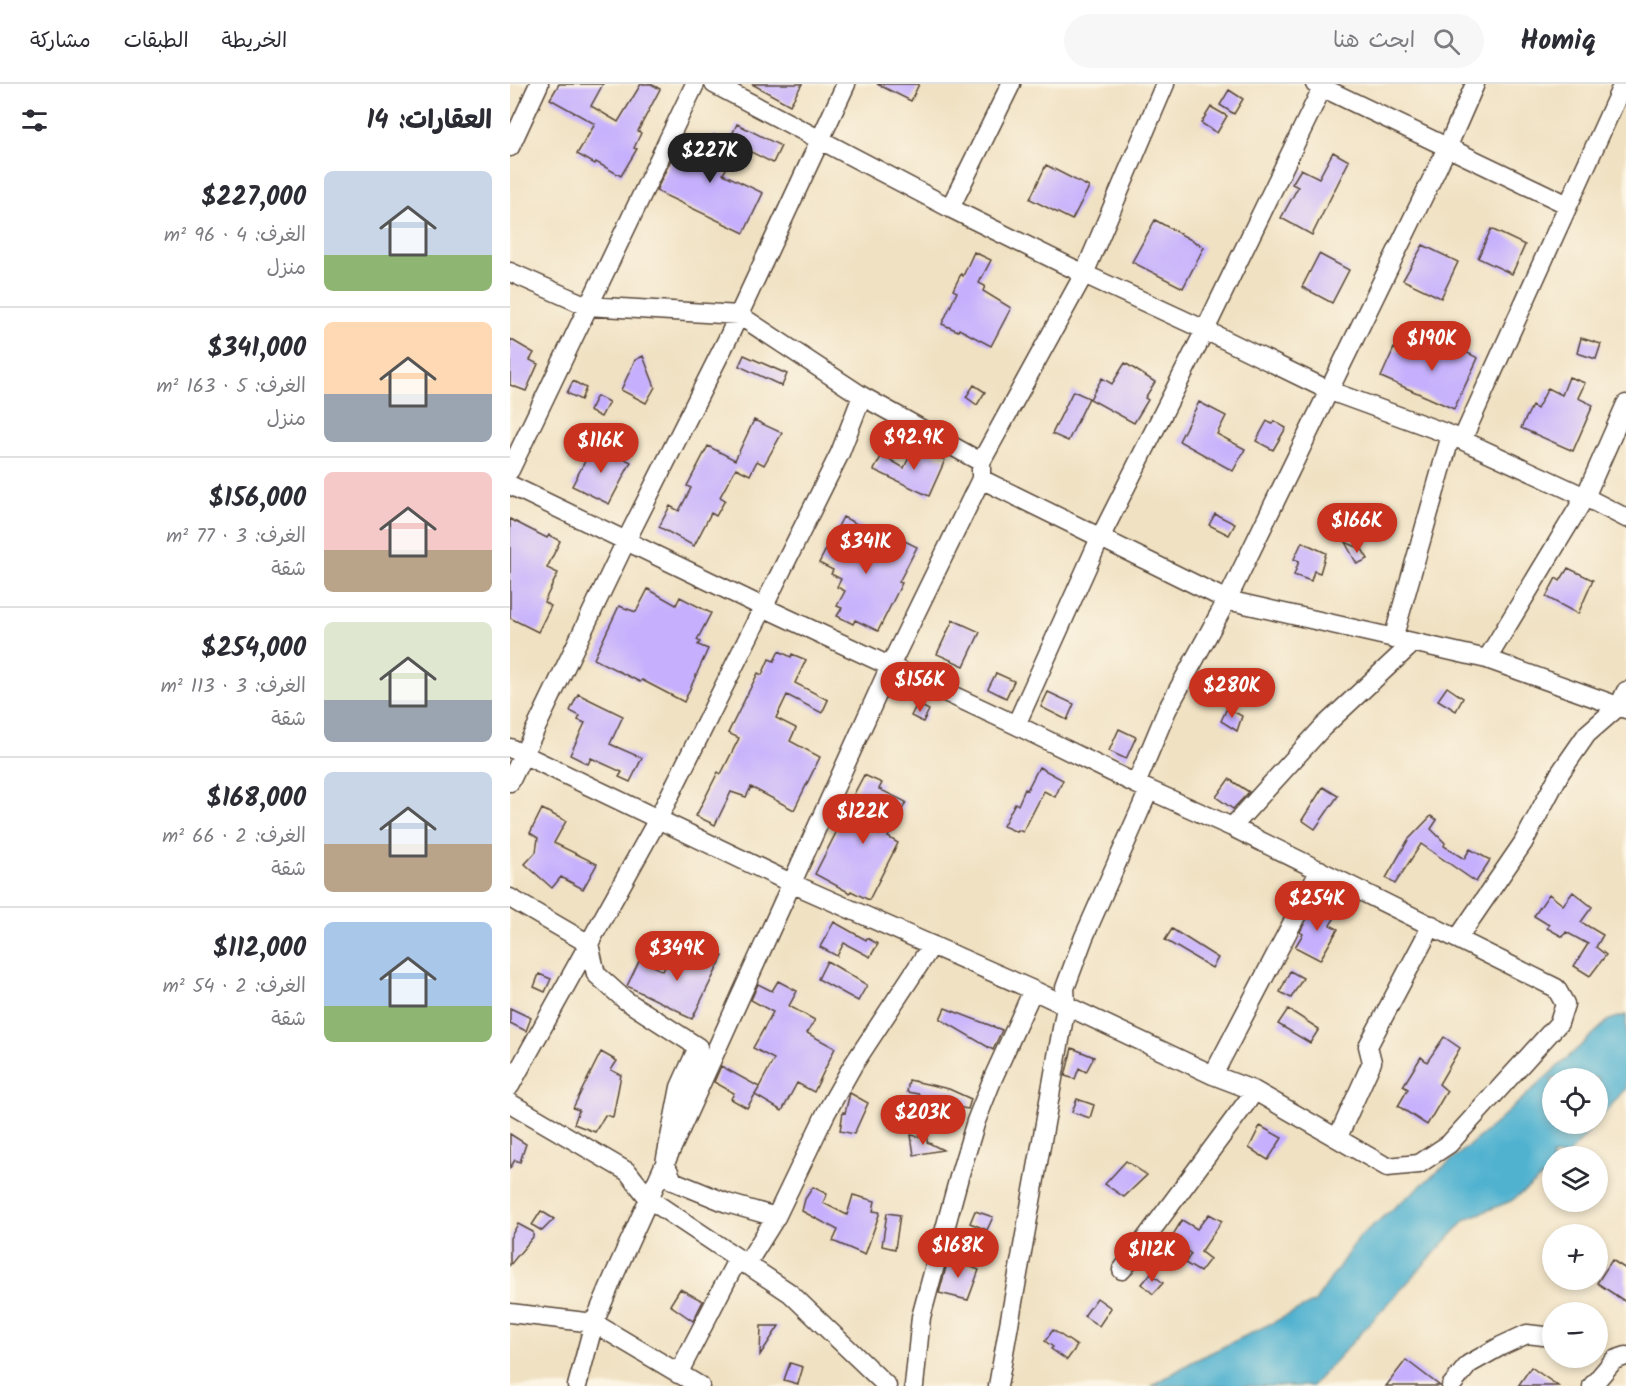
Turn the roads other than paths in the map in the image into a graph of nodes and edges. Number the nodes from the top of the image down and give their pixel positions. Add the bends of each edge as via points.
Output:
1 (539, 84) edge
2 (695, 84) edge
3 (714, 84) edge
4 (846, 84) edge
5 (1011, 84) edge
6 (1165, 84) edge
7 (1475, 84) edge
8 (1623, 84) edge
9 (1320, 85) edge
10 (820, 140) junction
11 (510, 147) edge
12 (1447, 148) junction
13 (1568, 205) junction
14 (950, 208) junction
15 (510, 272) edge
16 (1084, 274) junction
17 (587, 306) junction
18 (739, 315) junction
19 (1205, 330) junction
20 (1330, 391) junction
21 (862, 396) junction
22 (1626, 404) edge
23 (1456, 437) junction
24 (510, 470) edge
25 (981, 470) junction
26 (510, 485) edge
27 (1585, 497) junction
28 (1626, 518) edge
29 (1100, 538) junction
30 (626, 541) junction
31 (1227, 600) junction
32 (763, 607) junction
33 (1393, 639) junction
34 (1413, 643) junction
35 (1487, 659) junction
36 (890, 666) junction
37 (1624, 702) edge
38 (1016, 725) junction
39 (516, 751) edge
40 (510, 782) edge
41 (1143, 787) junction
42 (658, 819) junction
43 (1232, 827) junction
44 (1320, 870) junction
45 (791, 883) junction
46 (510, 898) edge
47 (1432, 925) junction
48 (1458, 938) junction
49 (589, 944) junction
50 (932, 945) junction
51 (1033, 990) junction
52 (1066, 1006) junction
53 (1213, 1075) junction
54 (510, 1086) edge
55 (1255, 1091) junction
56 (510, 1103) edge
57 (1338, 1137) junction
58 (665, 1162) junction
59 (649, 1199) junction
60 (776, 1217) junction
61 (742, 1261) junction
62 (1122, 1270) dead end
63 (510, 1313) edge
64 (594, 1323) junction
65 (1542, 1336) edge
66 (1616, 1359) edge
67 (678, 1374) junction
68 (577, 1386) edge
69 (700, 1386) edge
70 (887, 1386) edge
71 (914, 1386) edge
72 (998, 1386) edge
73 (1451, 1386) edge
74 (1593, 1386) edge

1 - 11 street
2 - 17 street
3 - 10 street
4 - 10 street
5 - 14 street
6 - 16 street
7 - 12 street
8 - 13 street
9 - 12 street
9 - 19 street
10 - 14 street
10 - 18 street
12 - 13 street
12 - 20 street
13 - 23 street
14 - 16 street
15 - 17 street
16 - 19 street
16 - 25 street
17 - 18 street
17 - 24 street
18 - 21 street
18 - 30 street
19 - 20 street
19 - 29 street
20 - 23 street
20 - 31 street
21 - 25 street
21 - 32 street via 840,453
22 - 27 street
23 - 27 street
23 - 33 street
25 - 29 street
25 - 36 street
26 - 30 street
27 - 28 street
27 - 35 street
29 - 31 street
29 - 38 street
30 - 32 street
30 - 39 street
31 - 33 street
31 - 41 street via 1167,710
32 - 36 street
32 - 42 street
33 - 34 street
34 - 35 street
34 - 43 street via 1323,727
35 - 37 street
36 - 38 street
36 - 45 street
37 - 48 street via 1587,734 1560,773 1523,843
38 - 41 street
39 - 40 street
39 - 42 street
41 - 43 street
41 - 52 street via 1065,988
42 - 45 street
42 - 49 street
43 - 44 street
44 - 47 street
44 - 53 street
45 - 50 street
45 - 58 street
46 - 49 street
47 - 48 street
47 - 57 street via 1368,1046 1372,1062
48 - 57 street via 1556,988 1565,1004 1559,1023 1449,1144 1419,1164 1387,1167
49 - 54 street
49 - 58 street via 596,974 625,1000 698,1047 680,1087
50 - 51 street
50 - 60 street via 853,1065
51 - 52 street
51 - 71 street via 993,1078 959,1177 921,1317
52 - 53 street
52 - 72 street
53 - 55 street
55 - 57 street
55 - 62 street
56 - 59 street via 628,1172
58 - 59 street
58 - 60 street via 673,1180 727,1203
59 - 61 street
59 - 64 street
60 - 61 street
61 - 67 street
61 - 70 street via 790,1293
63 - 64 street
64 - 67 street
64 - 68 street
65 - 73 street via 1527,1334 1501,1346 1469,1364
66 - 74 street
67 - 69 street

